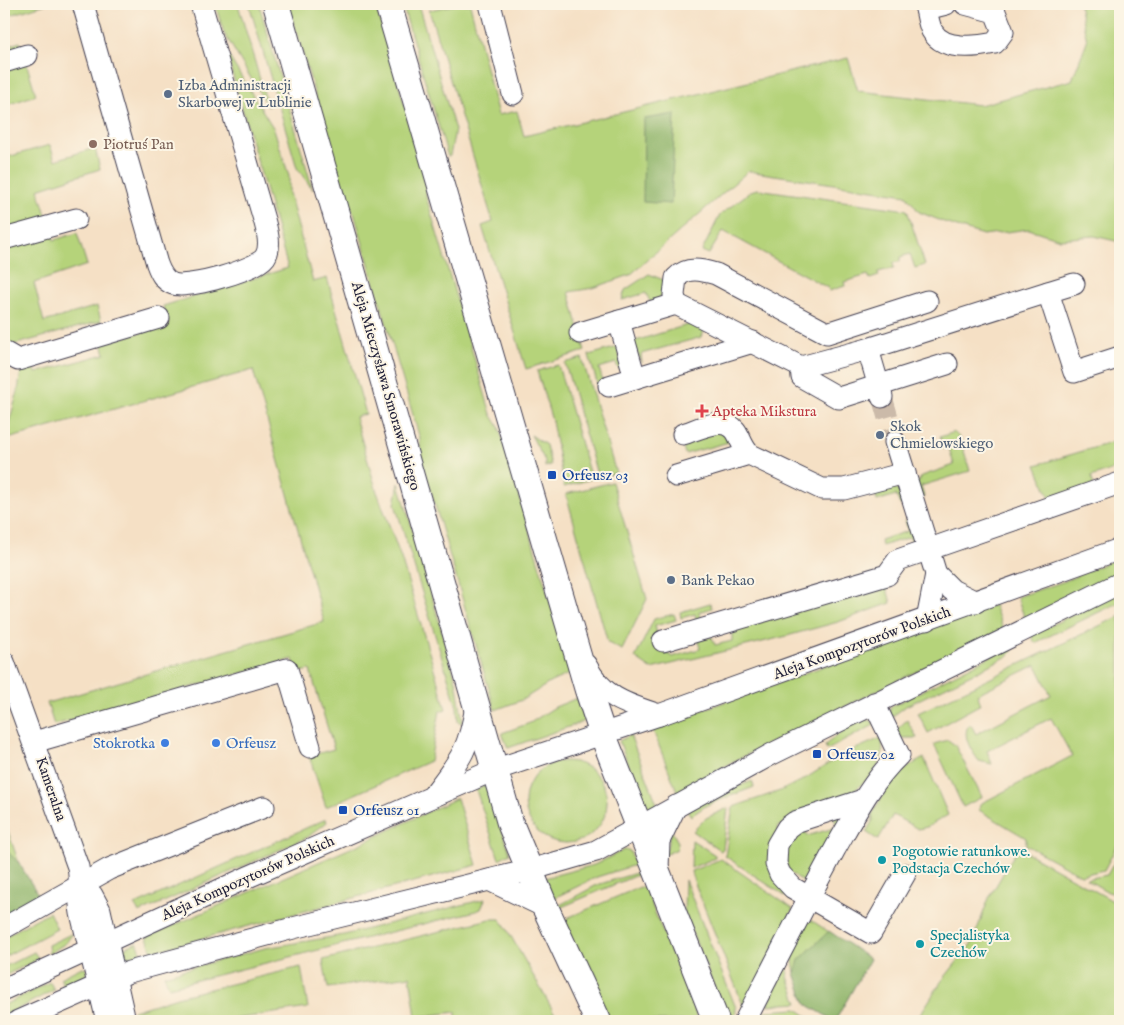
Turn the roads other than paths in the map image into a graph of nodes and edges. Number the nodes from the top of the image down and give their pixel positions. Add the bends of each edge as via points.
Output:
1 (83, 4) edge
2 (201, 4) edge
3 (276, 4) edge
4 (388, 4) edge
5 (490, 4) edge
6 (965, 4) edge
7 (932, 6) edge
8 (28, 55) dead end
9 (4, 62) edge
10 (513, 94) dead end
11 (76, 219) dead end
12 (4, 239) edge
13 (1074, 284) dead end
14 (1041, 294) junction
15 (927, 301) dead end
16 (676, 304) junction
17 (159, 318) dead end
18 (619, 321) junction
19 (580, 333) dead end
20 (753, 342) junction
21 (868, 349) junction
22 (4, 352) edge
23 (1120, 358) edge
24 (947, 364) dead end
25 (801, 367) junction
26 (635, 378) junction
27 (609, 386) dead end
28 (881, 391) junction
29 (683, 434) dead end
30 (895, 442) tunnel mouth
31 (749, 454) junction
32 (905, 473) junction
33 (676, 476) dead end
34 (1120, 483) edge
35 (928, 549) junction
36 (1120, 549) edge
37 (936, 574) junction
38 (1120, 583) edge
39 (976, 602) junction
40 (927, 620) junction
41 (663, 641) dead end
42 (576, 648) junction
43 (4, 662) edge
44 (874, 703) junction
45 (476, 706) junction
46 (13, 713) edge
47 (659, 715) junction
48 (603, 735) junction
49 (34, 742) junction
50 (310, 747) dead end
51 (494, 770) junction
52 (432, 796) junction
53 (863, 800) junction
54 (676, 806) junction
55 (264, 807) dead end
56 (640, 827) junction
57 (530, 870) junction
58 (658, 874) junction
59 (905, 874) dead end
60 (488, 880) junction
61 (81, 885) junction
62 (808, 897) junction
63 (545, 907) junction
64 (4, 928) edge
65 (98, 945) junction
66 (106, 981) junction
67 (4, 989) edge
68 (18, 1021) edge
69 (107, 1021) edge
70 (125, 1021) edge
71 (598, 1021) edge
72 (716, 1021) edge
73 (746, 1021) edge

1 - 2 street via 157,264 168,282 182,286 252,267 264,259 268,247 267,230
3 - 45 main road, Aleja Mieczysława Smorawińskiego
4 - 42 main road
5 - 10 street
6 - 7 street via 995,12 1003,32 995,43 979,47 949,44 938,39 931,30
8 - 9 street
11 - 12 street
13 - 14 street
14 - 21 street
14 - 23 street via 1074,372
15 - 16 street via 827,333 716,274 699,270 685,272 676,278
16 - 18 street
16 - 20 street
17 - 22 street via 18,360
18 - 19 street
18 - 26 street
20 - 25 street
20 - 26 street
21 - 25 street
21 - 28 street
24 - 28 street
25 - 28 street via 802,377 839,398
26 - 27 street
29 - 31 street via 720,423 727,424 735,430
30 - 32 street
31 - 32 street via 822,489 844,489
31 - 33 street
32 - 35 street
34 - 35 street
35 - 37 street
35 - 41 street via 898,560 887,575
36 - 39 street, Aleja Kompozytorów Polskich
37 - 39 street via 952,590
37 - 40 street
38 - 44 street
39 - 40 street, Aleja Kompozytorów Polskich
40 - 47 street, Aleja Kompozytorów Polskich
42 - 47 street via 599,687 610,696
42 - 48 main road
43 - 46 street, Kameralna
44 - 53 street via 899,755 882,772
44 - 54 street
45 - 51 main road, Aleja Mieczysława Smorawińskiego
45 - 52 street via 461,759
46 - 49 street, Kameralna
47 - 48 street, Aleja Kompozytorów Polskich
48 - 51 street, Aleja Kompozytorów Polskich
48 - 56 main road
49 - 50 street via 287,669
49 - 61 street, Kameralna via 78,867
51 - 52 street, Aleja Kompozytorów Polskich
51 - 57 main road, Aleja Mieczysława Smorawińskiego via 510,823
52 - 65 street, Aleja Kompozytorów Polskich
53 - 62 street
53 - 62 street via 795,822 781,837 776,854 780,874 793,888
54 - 56 street
54 - 58 street via 659,842
55 - 61 street via 109,869
56 - 57 street via 596,851
56 - 58 main road
57 - 60 street
57 - 63 main road
58 - 72 main road
59 - 62 street via 871,933
60 - 63 street
60 - 66 street via 242,940
61 - 64 street
61 - 65 street, Kameralna via 92,895 100,910
62 - 73 street
63 - 71 main road
65 - 66 street, Kameralna
65 - 67 street, Aleja Kompozytorów Polskich
66 - 68 street
66 - 69 street
66 - 70 street

